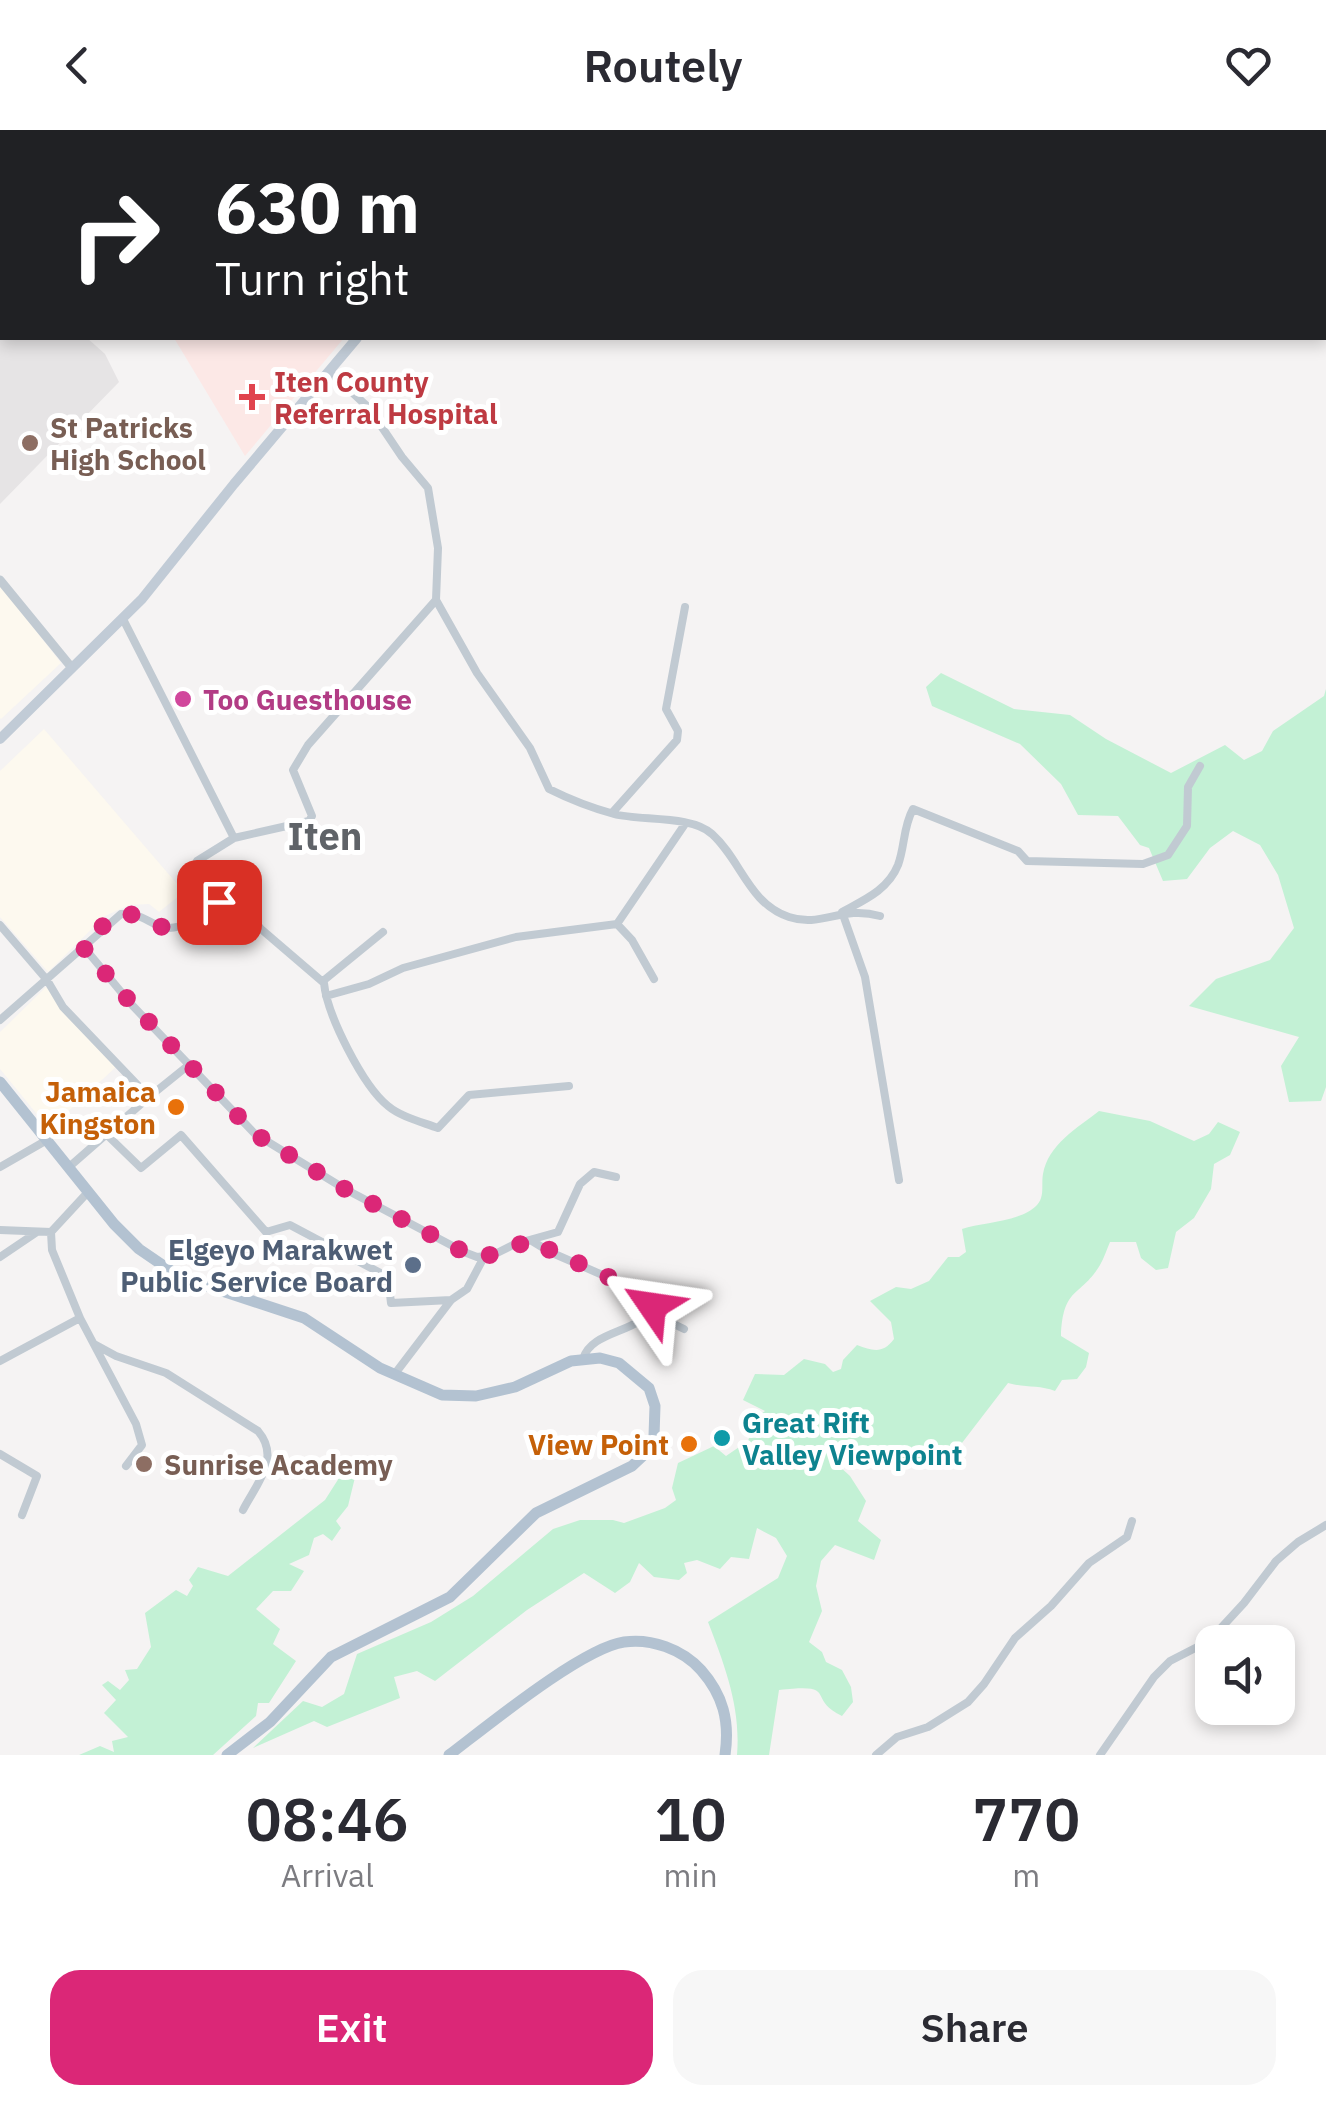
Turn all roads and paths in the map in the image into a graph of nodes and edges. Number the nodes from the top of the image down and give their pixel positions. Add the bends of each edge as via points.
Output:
1 (355, 340) edge
2 (330, 372) junction
3 (0, 580) edge
4 (436, 600) junction
5 (686, 606) dead end
6 (123, 619) junction
7 (72, 668) junction
8 (0, 720) edge
9 (10, 728) junction
10 (0, 739) edge
11 (1200, 766) dead end
12 (612, 814) junction
13 (685, 824) junction
14 (234, 838) junction
15 (232, 894) junction
16 (842, 912) junction
17 (880, 916) dead end
18 (617, 924) junction
19 (0, 925) edge
20 (383, 932) dead end
21 (82, 946) junction
22 (654, 979) dead end
23 (48, 980) junction
24 (323, 981) junction
25 (326, 996) junction
26 (0, 1020) edge
27 (190, 1064) junction
28 (0, 1082) edge
29 (569, 1086) dead end
30 (149, 1098) junction
31 (107, 1134) junction
32 (46, 1140) junction
33 (0, 1167) edge
34 (68, 1168) junction
35 (616, 1177) dead end
36 (899, 1180) dead end
37 (88, 1192) junction
38 (0, 1230) edge
39 (37, 1232) junction
40 (51, 1232) junction
41 (532, 1240) junction
42 (0, 1257) edge
43 (484, 1257) junction
44 (451, 1300) junction
45 (649, 1312) junction
46 (80, 1318) junction
47 (684, 1329) dead end
48 (94, 1344) junction
49 (582, 1358) junction
50 (0, 1361) edge
51 (394, 1375) junction
52 (0, 1454) edge
53 (126, 1466) dead end
54 (242, 1510) dead end
55 (22, 1515) dead end
56 (1132, 1521) dead end
57 (1326, 1525) edge
58 (227, 1755) edge
59 (449, 1755) edge
60 (725, 1755) edge
61 (876, 1755) edge
62 (1100, 1755) edge

1 - 2 main road
2 - 4 street via 369,408 428,488 438,548
2 - 6 main road
3 - 7 street
4 - 12 street via 549,789
4 - 14 street via 308,745 294,770 309,821
5 - 12 street via 666,709 676,740
6 - 7 main road
6 - 14 street
7 - 9 main road
8 - 9 street
9 - 10 main road
11 - 16 street via 1188,787 1188,826 1168,855 1143,864 1027,861 1018,851 913,809 898,866 881,890
12 - 13 street
13 - 16 street via 709,831 770,908 812,922
13 - 18 street
14 - 15 street via 196,862
15 - 21 street via 174,928 121,914
15 - 24 street via 260,929
16 - 17 street
16 - 36 street via 865,976
18 - 22 street
18 - 25 street via 516,937
19 - 23 street
20 - 24 street
21 - 23 street
21 - 27 street
23 - 26 street
23 - 30 street via 63,1008
24 - 25 street
25 - 29 street via 378,1096 427,1124 442,1126 469,1095
27 - 30 street
27 - 43 street via 255,1134 345,1189
28 - 32 main road
30 - 31 street
31 - 34 street
31 - 44 street via 141,1168 181,1135 266,1232 290,1225 388,1277 391,1303
32 - 33 street
32 - 34 main road
34 - 37 main road
35 - 41 street via 585,1176 558,1232
37 - 40 street
37 - 51 main road via 160,1266 304,1318
38 - 39 street
39 - 40 street
39 - 42 street
40 - 46 street
41 - 43 street
41 - 45 street via 639,1291 651,1301
43 - 44 street via 468,1289
44 - 51 street
45 - 47 street
45 - 49 street via 594,1341
46 - 48 street
46 - 50 street
48 - 53 street via 142,1445
48 - 54 street via 166,1374 258,1431 268,1443 269,1460
49 - 51 main road via 476,1396 442,1394
49 - 58 main road via 620,1362 649,1388 656,1425 648,1451 632,1466 536,1513 450,1597 332,1656 270,1722
52 - 55 street via 36,1476
56 - 61 street via 1127,1537 1089,1563 1014,1638 968,1702 896,1737
57 - 62 street via 1276,1561 1209,1640 1154,1677
59 - 60 main road via 577,1663 623,1642 663,1645 692,1660 721,1696

